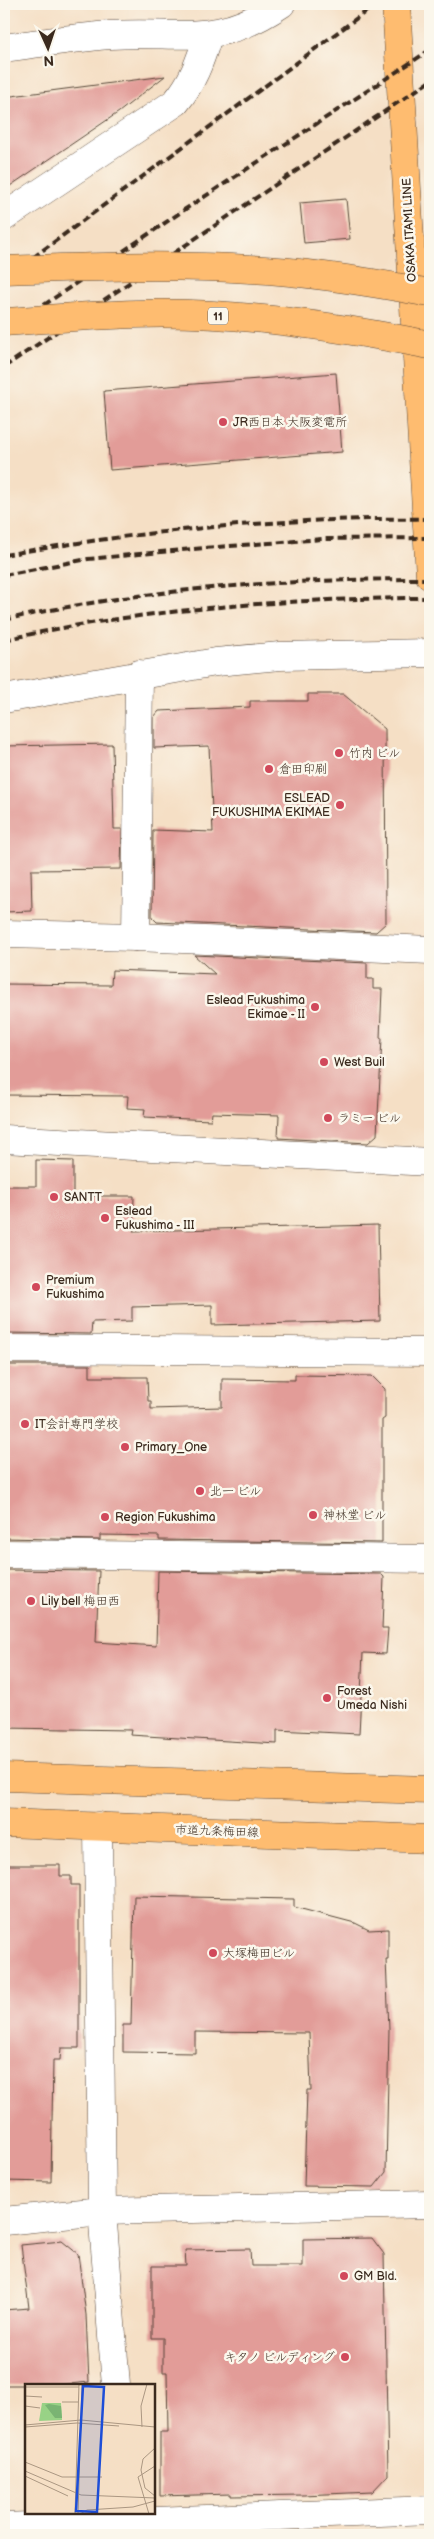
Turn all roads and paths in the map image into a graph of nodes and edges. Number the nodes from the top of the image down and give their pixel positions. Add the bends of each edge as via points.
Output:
1 (281, 4) edge
2 (396, 4) edge
3 (208, 36) junction
4 (4, 48) edge
5 (4, 217) edge
6 (4, 270) edge
7 (430, 293) edge
8 (4, 322) edge
9 (430, 345) edge
10 (430, 576) edge
11 (430, 653) edge
12 (139, 674) junction
13 (4, 699) edge
14 (4, 934) edge
15 (136, 937) junction
16 (430, 950) edge
17 (4, 1139) edge
18 (430, 1162) edge
19 (4, 1349) edge
20 (430, 1352) edge
21 (4, 1554) edge
22 (430, 1559) edge
23 (4, 1777) edge
24 (430, 1790) edge
25 (4, 1823) edge
26 (98, 1826) junction
27 (430, 1839) edge
28 (430, 2204) edge
29 (102, 2210) junction
30 (4, 2221) edge
31 (116, 2384) edge
32 (430, 2510) edge
33 (127, 2523) edge
34 (4, 2528) edge

1 - 3 street via 251,22
2 - 10 main road, OSAKA ITAMI LINE
3 - 4 street via 110,35
3 - 5 street via 198,68 176,102
6 - 7 main road, bridge via 145,265 251,269 356,280
8 - 9 main road, 11, bridge via 138,314 245,317 350,329
11 - 12 street via 280,656
12 - 13 street
12 - 15 street
14 - 15 street
15 - 16 street
17 - 18 street
19 - 20 street
21 - 22 street
23 - 24 main road
25 - 26 main road, 市道九条梅田線
26 - 27 main road, 市道九条梅田線
26 - 29 street
28 - 29 street
29 - 30 street
29 - 31 street
32 - 33 street
33 - 34 street

